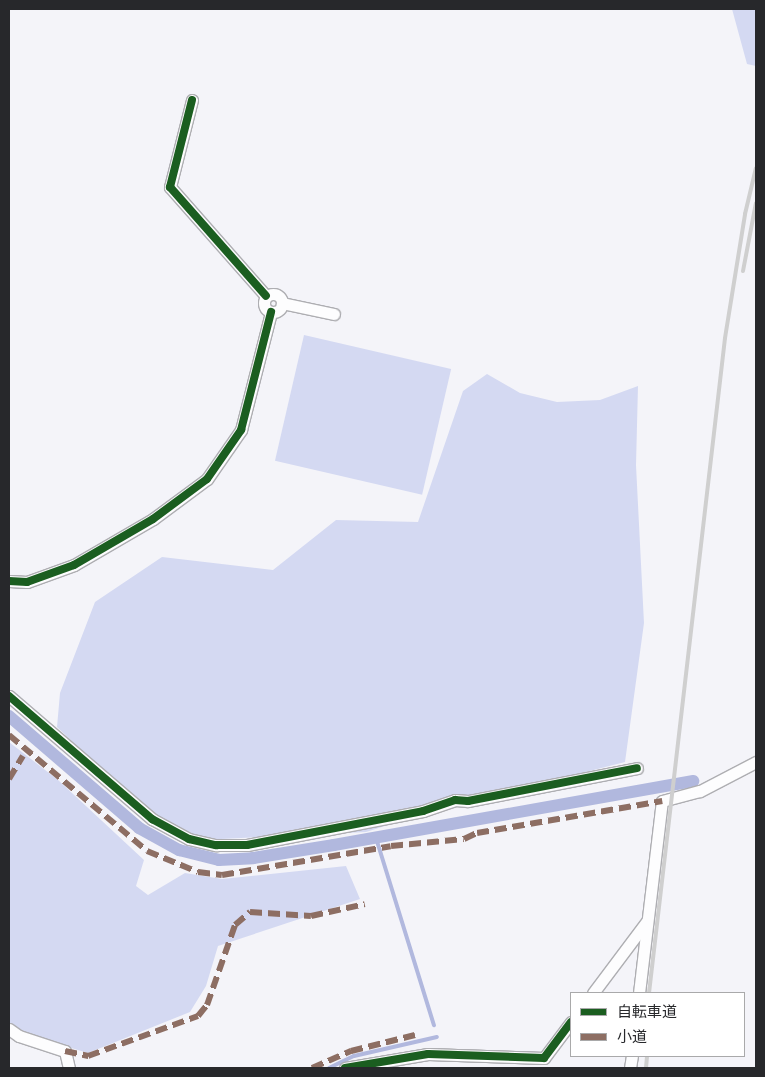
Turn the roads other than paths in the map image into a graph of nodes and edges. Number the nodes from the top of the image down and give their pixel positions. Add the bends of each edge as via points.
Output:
1 (192, 100) dead end
2 (266, 296) junction
3 (282, 303) junction
4 (271, 312) junction
5 (334, 314) dead end
6 (9, 581) edge
7 (9, 696) edge
8 (756, 762) edge
9 (637, 768) dead end
10 (648, 919) junction
11 (594, 992) edge
12 (640, 992) edge
13 (570, 1023) edge
14 (9, 1029) edge
15 (69, 1068) edge
16 (345, 1068) edge

1 - 2 street via 170,187
2 - 3 street via 277,295
2 - 4 street via 264,307
3 - 4 street via 280,309
3 - 5 street
4 - 6 street via 241,430 207,480 153,520 74,565 28,582
7 - 9 street via 152,819 189,839 216,845 256,843 424,811 455,800 468,801
8 - 10 street via 700,791 662,801
10 - 11 street
10 - 12 street
13 - 16 street via 544,1058 428,1054
14 - 15 street via 18,1036 65,1051

